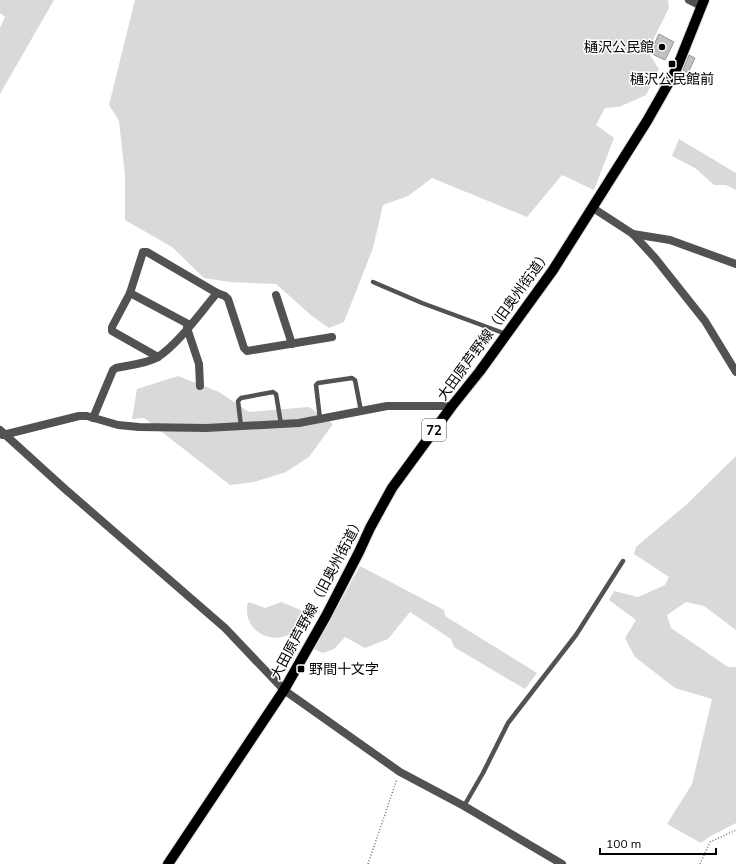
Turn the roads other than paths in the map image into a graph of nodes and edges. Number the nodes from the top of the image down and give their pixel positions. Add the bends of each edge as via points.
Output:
1 (689, 0) edge
2 (702, 3) edge
3 (593, 208) junction
4 (632, 234) junction
5 (736, 264) edge
6 (373, 282) dead end
7 (130, 293) junction
8 (217, 293) junction
9 (276, 295) dead end
10 (188, 327) junction
11 (507, 334) junction
12 (332, 337) dead end
13 (292, 344) junction
14 (158, 357) junction
15 (736, 372) edge
16 (200, 386) dead end
17 (452, 406) junction
18 (361, 411) junction
19 (93, 418) junction
20 (320, 419) junction
21 (281, 424) junction
22 (241, 426) junction
23 (2, 434) edge
24 (623, 561) dead end
25 (284, 690) junction
26 (464, 806) junction
27 (168, 864) edge
28 (562, 864) edge

1 - 2 street
2 - 3 main road, 大田原芦野線（旧奥州街道） / 72 via 676,70
3 - 4 street
3 - 11 main road, 大田原芦野線（旧奥州街道） / 72
4 - 5 street via 670,240
4 - 15 street via 655,258 705,321
6 - 11 lane via 422,304
7 - 8 street via 142,252 147,252
7 - 10 street
7 - 14 street via 112,331
8 - 10 street
8 - 13 street via 228,299 244,348 248,351
9 - 13 street
10 - 14 street
10 - 16 street via 199,364
11 - 17 main road, 大田原芦野線（旧奥州街道） / 72
12 - 13 street
14 - 19 street via 113,370
17 - 18 street via 387,406
17 - 25 main road, 大田原芦野線（旧奥州街道） / 72 via 392,488 326,616
18 - 20 street
18 - 20 lane via 355,380 352,378 318,383 316,385
19 - 22 street via 118,425 139,427
19 - 23 street via 79,416
20 - 21 street
21 - 22 street
21 - 22 lane via 276,394 273,392 241,398 238,401
23 - 25 street via 225,628
24 - 26 lane via 576,635 508,723
25 - 26 street via 400,772
25 - 27 main road, 大田原芦野線（旧奥州街道） / 72
26 - 28 street

